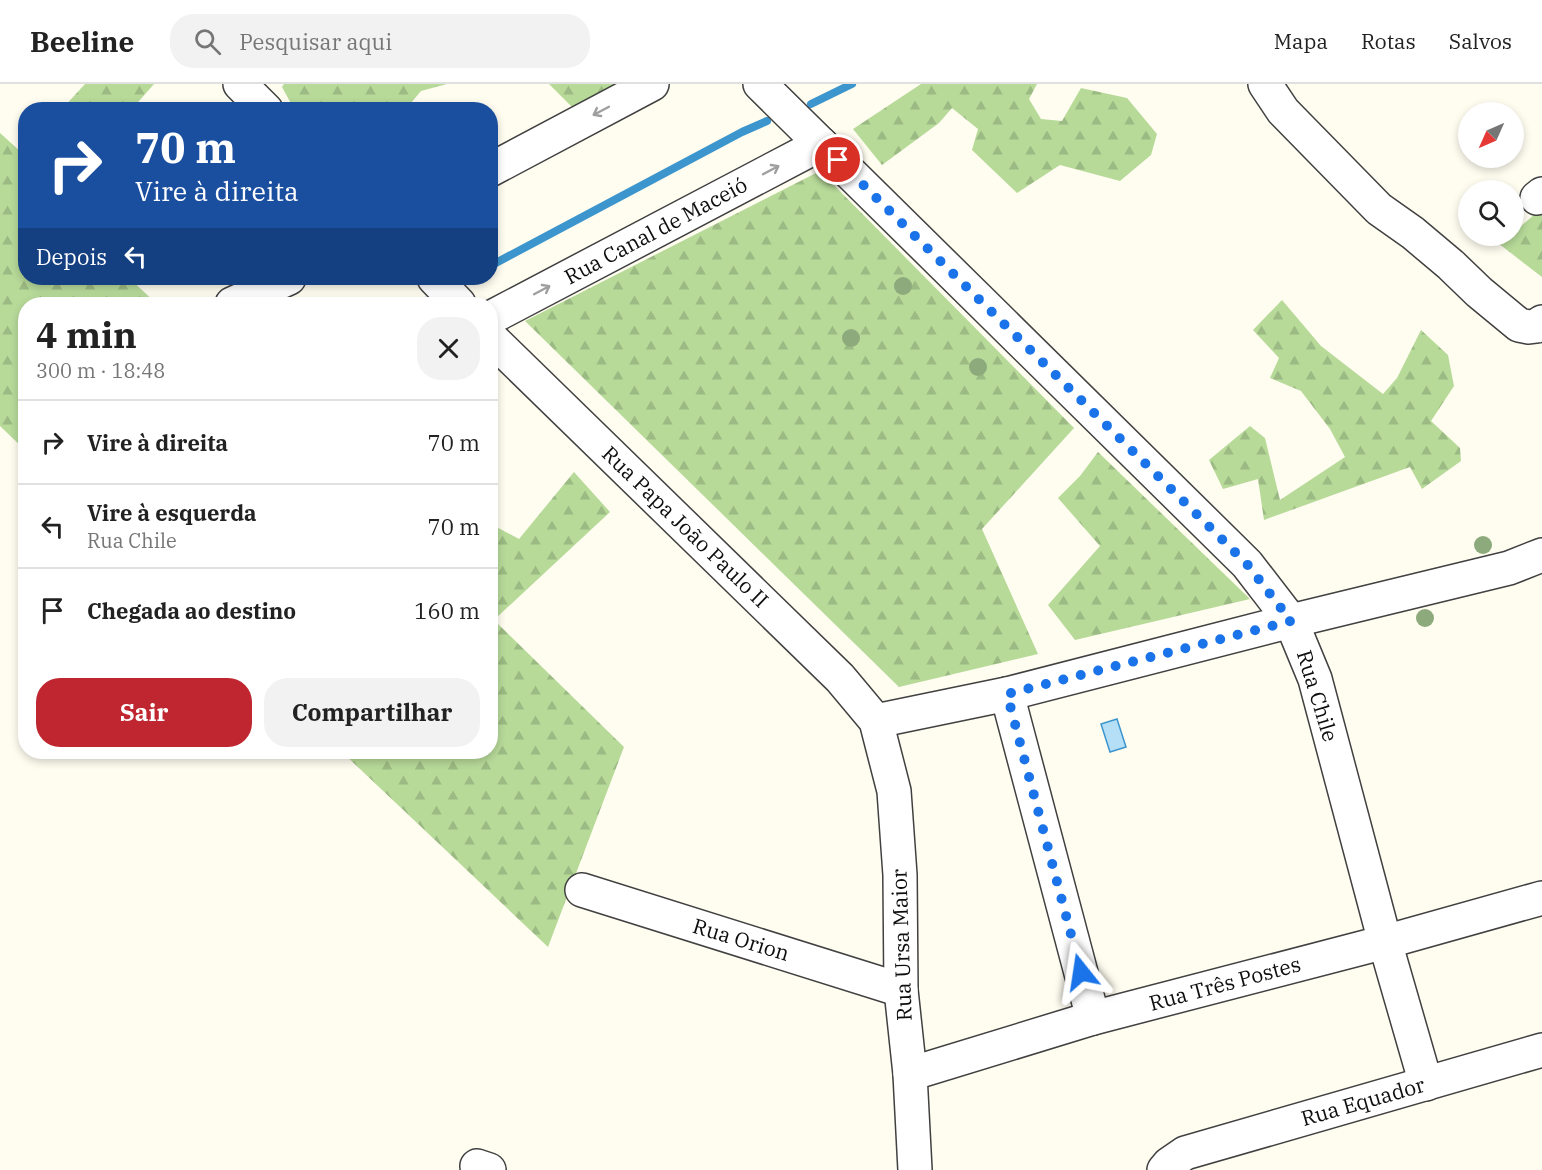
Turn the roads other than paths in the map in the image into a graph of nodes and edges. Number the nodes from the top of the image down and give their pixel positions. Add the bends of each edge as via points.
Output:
1 (240, 84) edge
2 (652, 84) edge
3 (760, 84) edge
4 (1264, 84) edge
5 (258, 102) edge
6 (821, 144) junction
7 (498, 166) edge
8 (274, 285) edge
9 (441, 285) edge
10 (247, 297) edge
11 (452, 297) edge
12 (498, 314) edge
13 (1542, 322) edge
14 (498, 345) edge
15 (1542, 555) edge
16 (1291, 621) junction
17 (1007, 694) junction
18 (876, 721) junction
19 (582, 890) dead end
20 (1542, 898) edge
21 (1385, 942) junction
22 (901, 990) junction
23 (1094, 1018) junction
24 (1542, 1050) edge
25 (910, 1074) junction
26 (1426, 1084) junction
27 (1174, 1162) edge
28 (915, 1170) edge

1 - 5 street
2 -> 7 street
3 - 6 street, Rua Chile
4 - 13 street via 1284,111 1379,210 1413,233 1519,325 1537,326
12 -> 6 street, Rua Canal de Maceió
6 - 16 street, Rua Chile via 1247,564
8 - 10 street
9 - 11 street
14 - 18 street, Rua Papa João Paulo II via 840,678
15 - 16 street via 1509,568
16 - 17 street
16 - 21 street, Rua Chile via 1315,680
17 - 18 street
17 - 23 street
18 - 22 street, Rua Ursa Maior via 894,791 900,874
19 - 22 street, Rua Orion
20 - 21 street, Rua Três Postes
21 - 23 street, Rua Três Postes
21 - 26 street, Rua Chile
22 - 25 street, Rua Ursa Maior
23 - 25 street, Rua Três Postes
24 - 26 street, Rua Equador
25 - 28 street, Rua Ursa Maior
26 - 27 street, Rua Equador

